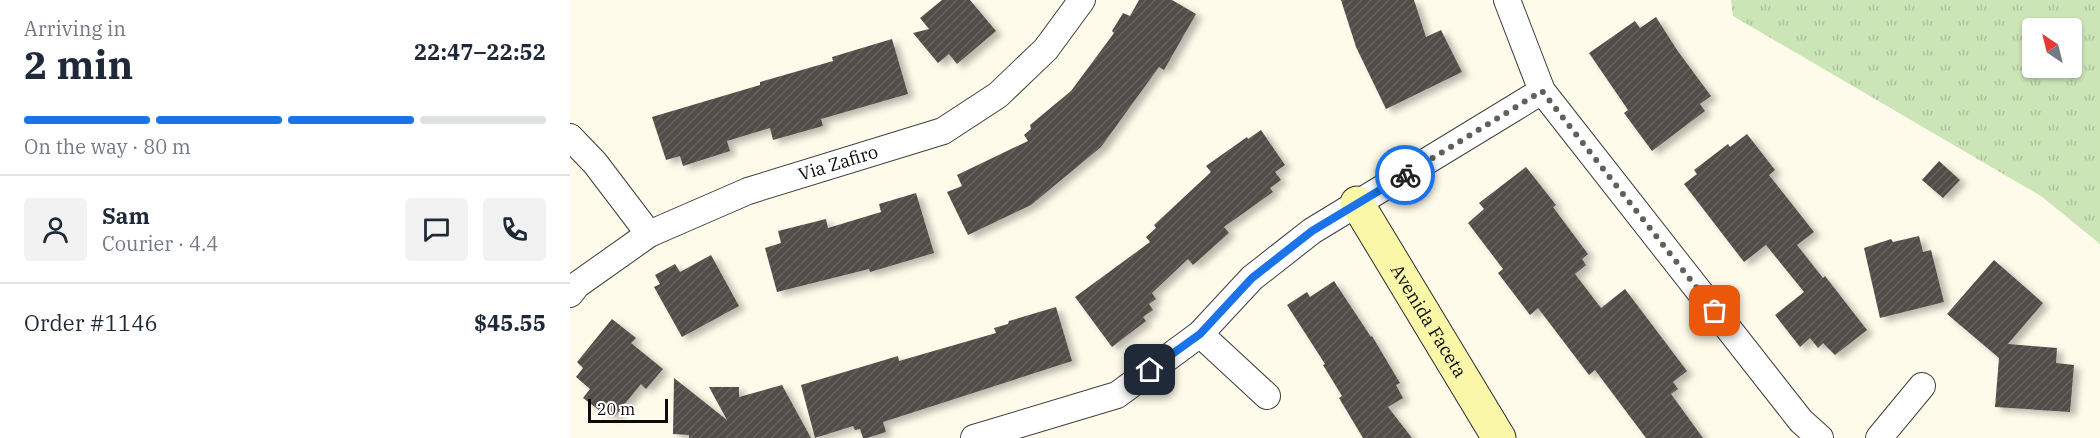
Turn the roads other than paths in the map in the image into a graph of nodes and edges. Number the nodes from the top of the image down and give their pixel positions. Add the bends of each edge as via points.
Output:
1 (1082, 0) edge
2 (1507, 0) edge
3 (1542, 91) junction
4 (570, 137) edge
5 (1357, 203) junction
6 (649, 234) junction
7 (570, 294) edge
8 (1200, 334) junction
9 (1922, 386) dead end
10 (1267, 396) dead end
11 (974, 438) edge
12 (1499, 438) edge
13 (1820, 438) edge
14 (1879, 438) edge

1 - 6 street, Via Zafiro via 1046,49 998,95 943,131 747,191
2 - 3 street
3 - 5 street
3 - 13 street via 1801,421
4 - 6 street
5 - 8 street via 1312,231 1252,278
5 - 12 street, Avenida Faceta
6 - 7 street, Via Zafiro via 576,285
8 - 10 street
8 - 11 street via 1117,395
9 - 14 street

